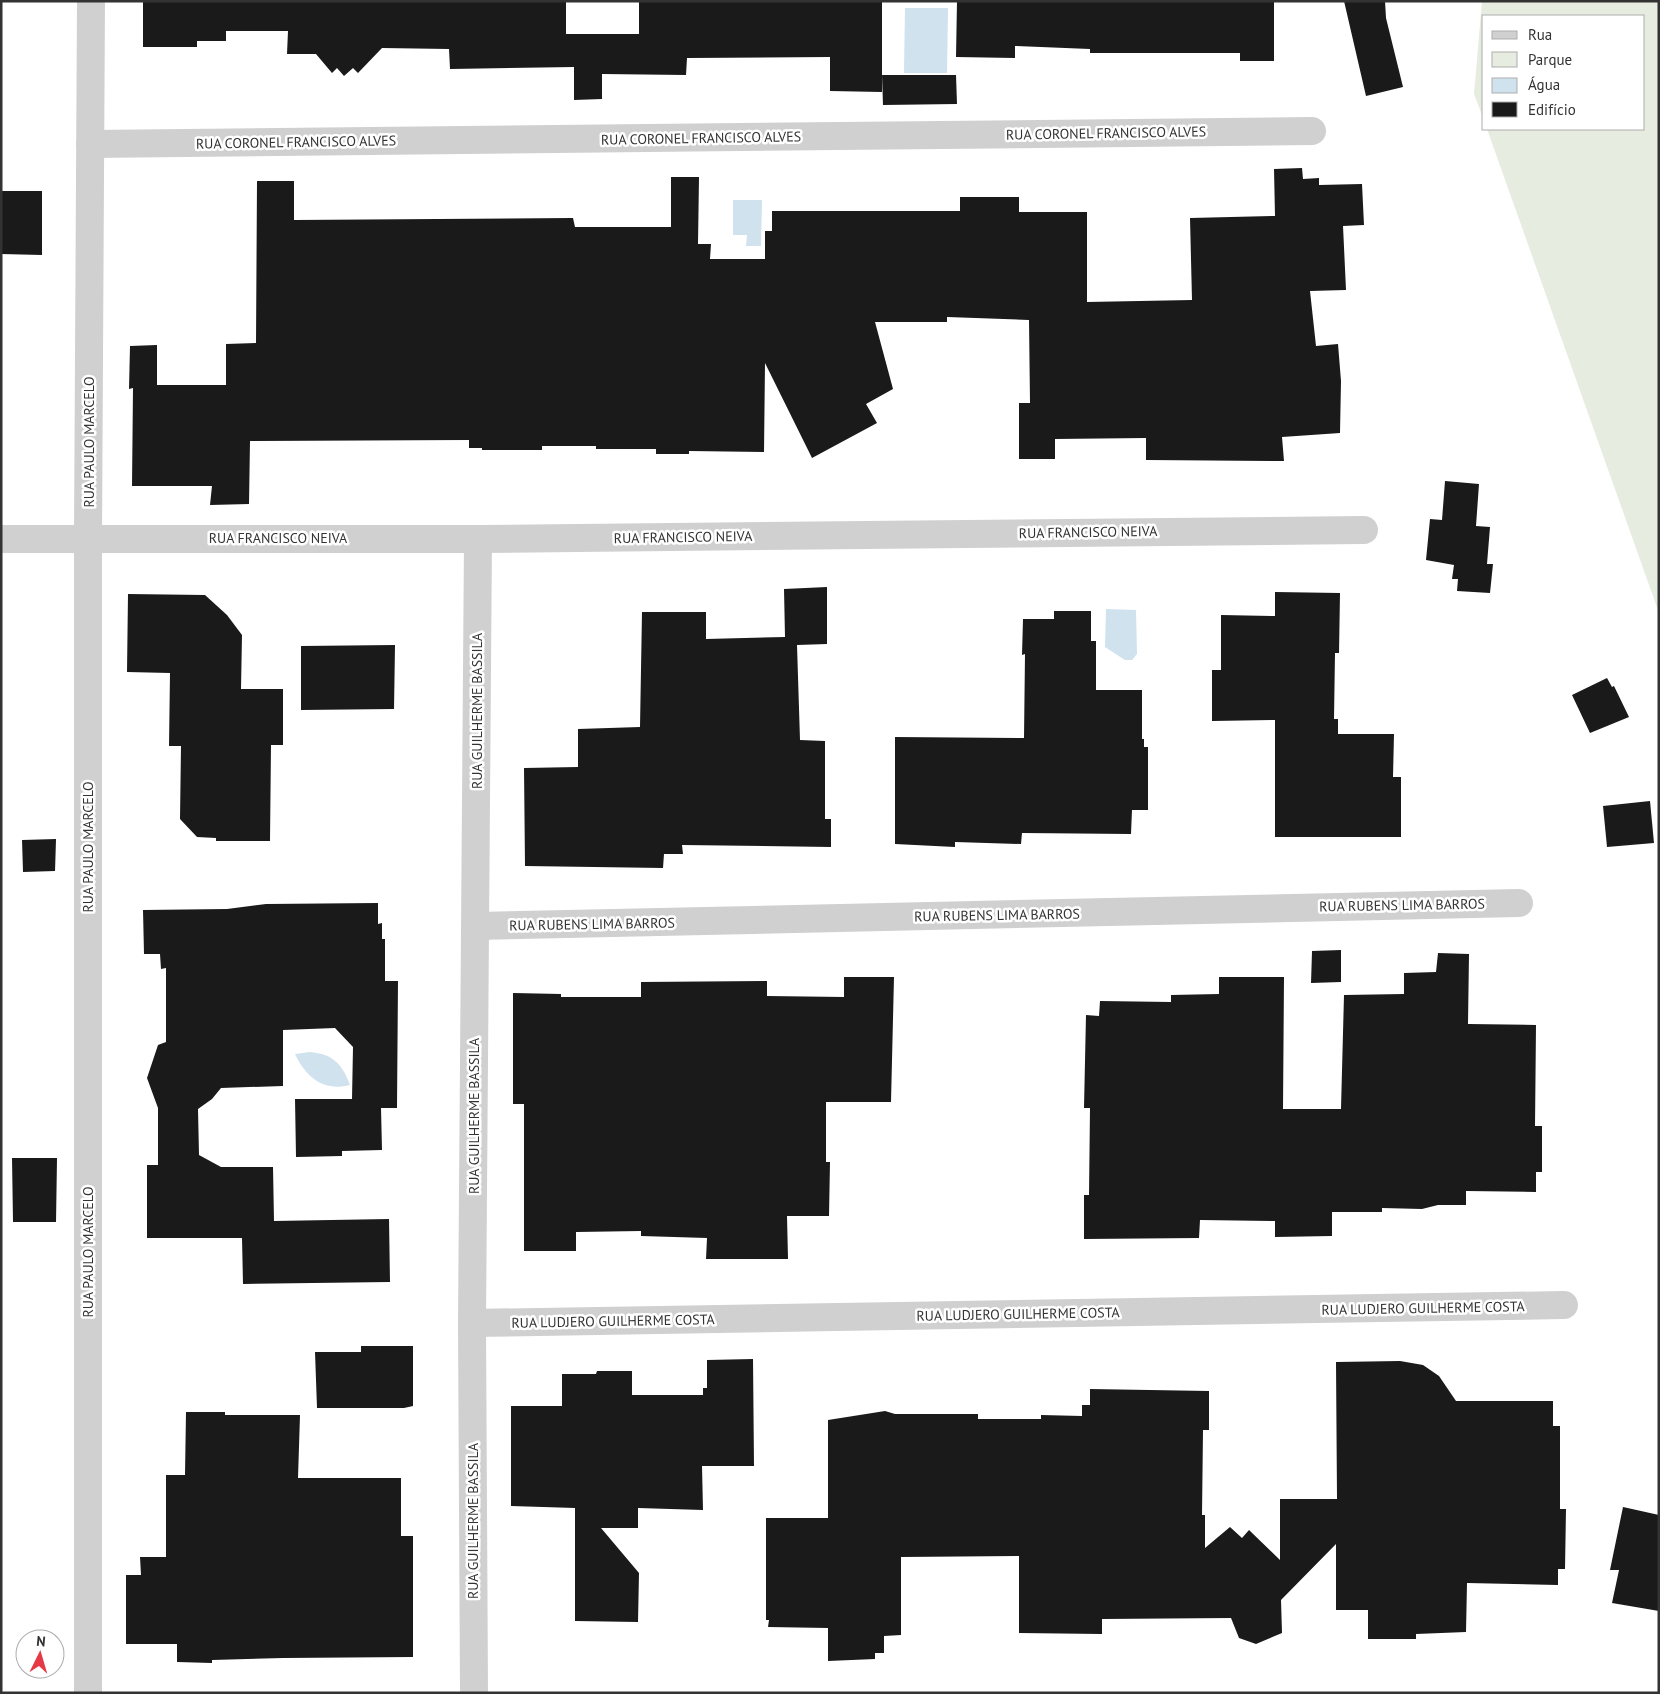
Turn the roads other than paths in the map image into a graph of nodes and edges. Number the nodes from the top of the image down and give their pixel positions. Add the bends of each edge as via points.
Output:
1 (91, 1) edge
2 (1312, 131) dead end
3 (90, 144) junction
4 (1364, 530) dead end
5 (88, 537) junction
6 (1, 539) edge
7 (478, 539) junction
8 (1519, 903) dead end
9 (476, 926) junction
10 (1564, 1305) dead end
11 (472, 1323) junction
12 (88, 1693) edge
13 (474, 1693) edge

1 - 3 street, RUA PAULO MARCELO
2 - 3 street, RUA CORONEL FRANCISCO ALVES
3 - 5 street, RUA PAULO MARCELO
4 - 7 street, RUA FRANCISCO NEIVA
5 - 6 street, RUA FRANCISCO NEIVA
5 - 7 street, RUA FRANCISCO NEIVA
5 - 12 street, RUA PAULO MARCELO
7 - 9 street, RUA GUILHERME BASSILA
8 - 9 street, RUA RUBENS LIMA BARROS
9 - 11 street, RUA GUILHERME BASSILA
10 - 11 street, RUA LUDJERO GUILHERME COSTA
11 - 13 street, RUA GUILHERME BASSILA

